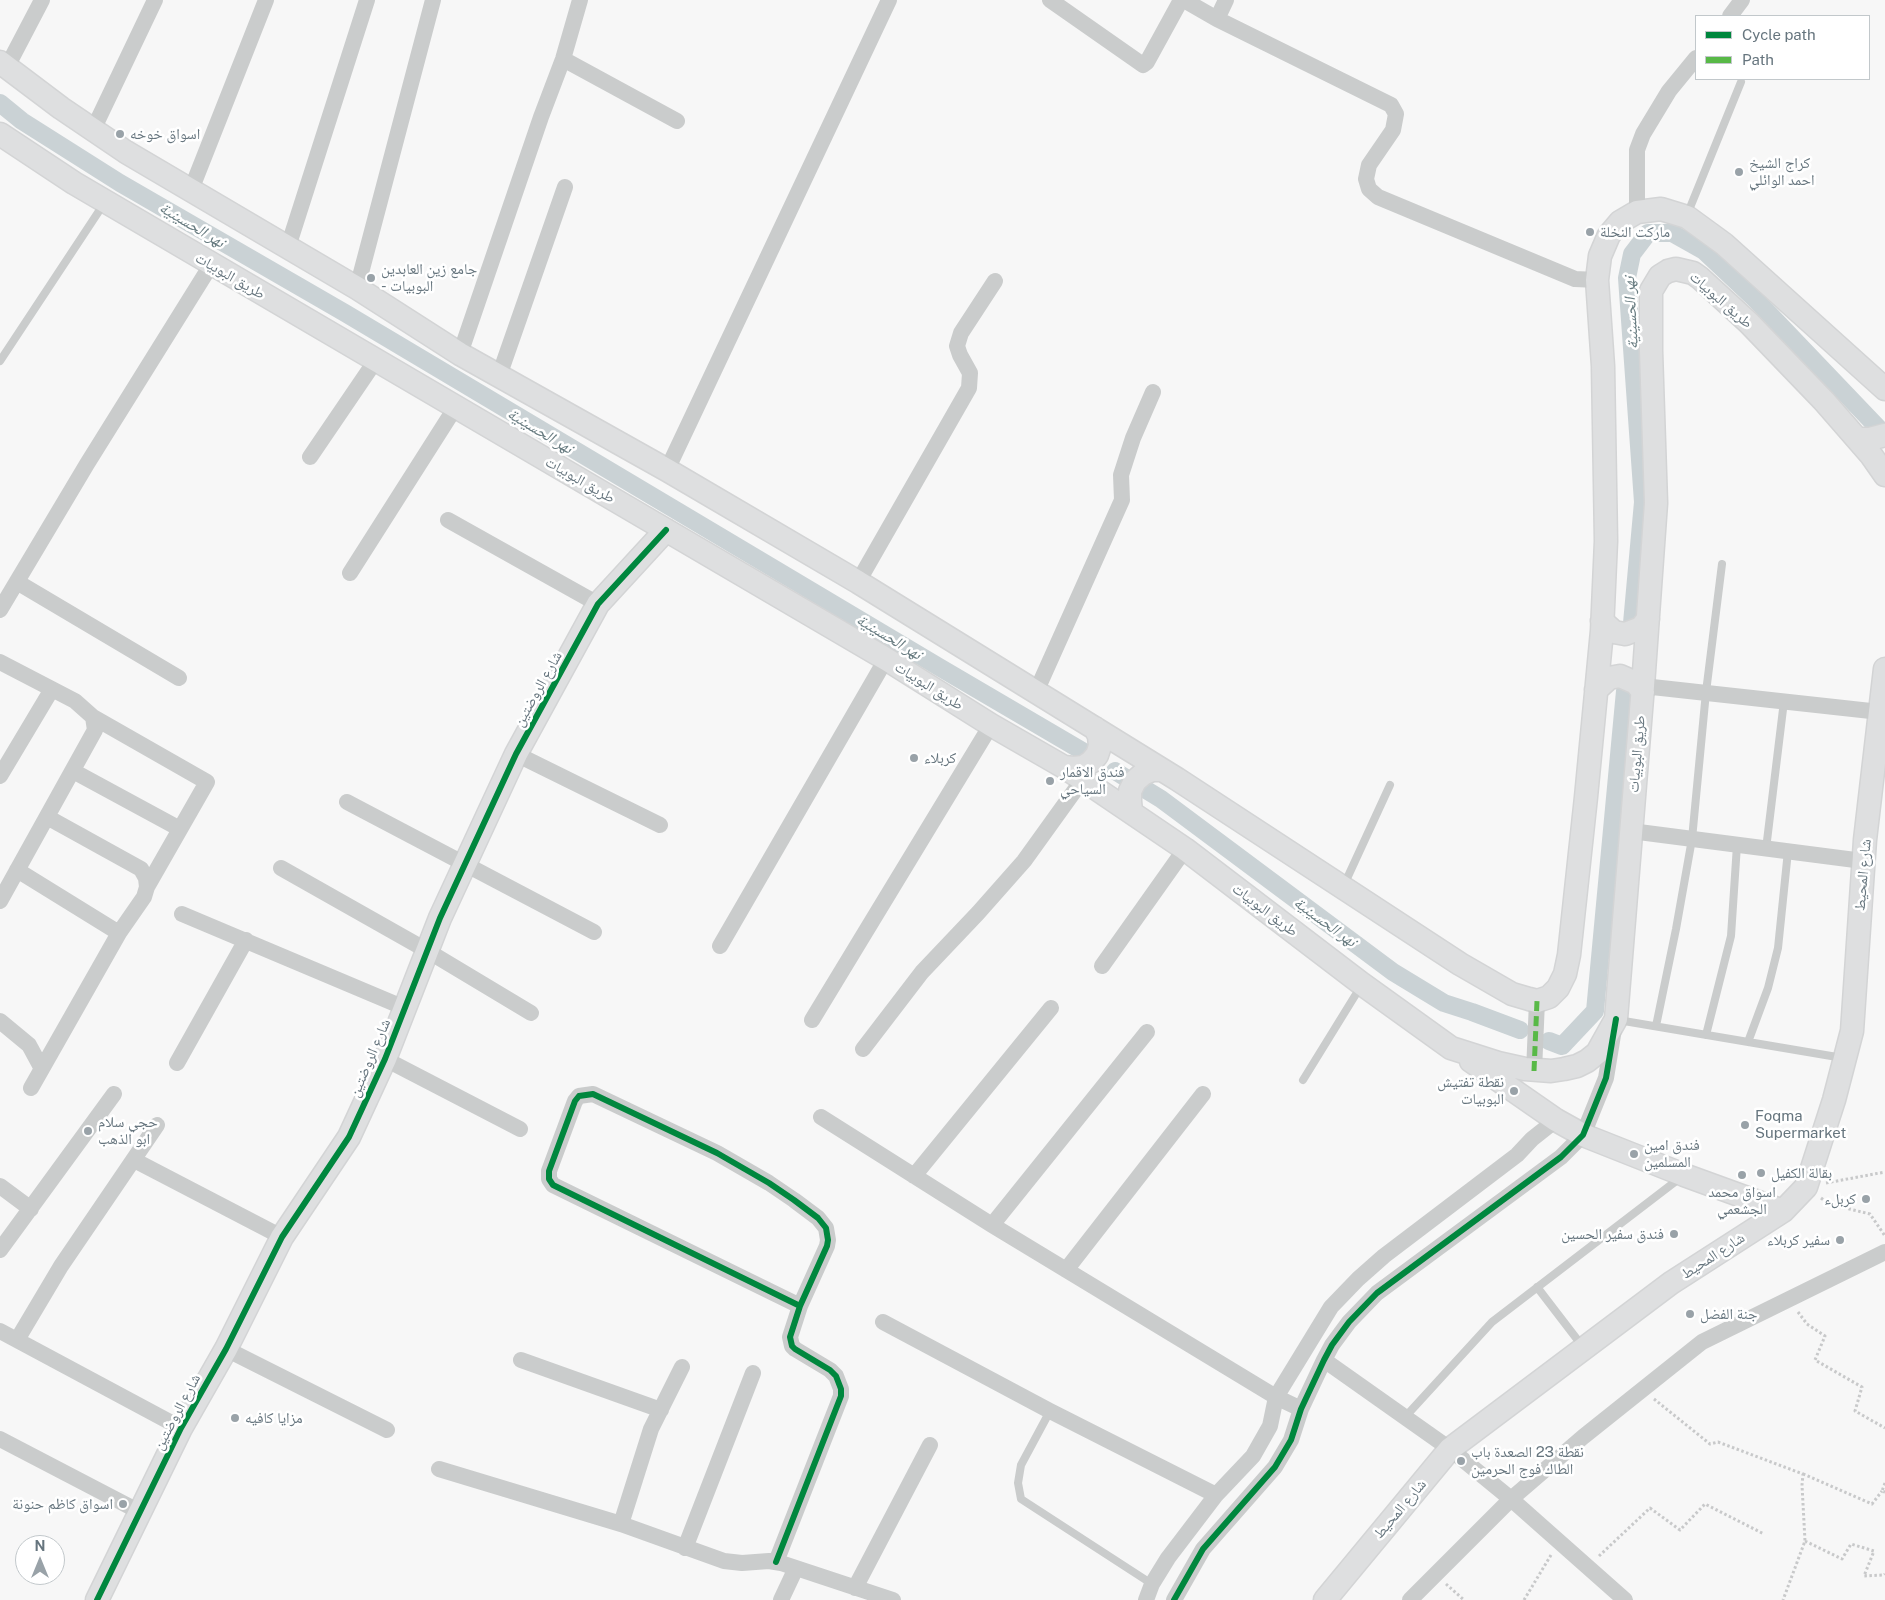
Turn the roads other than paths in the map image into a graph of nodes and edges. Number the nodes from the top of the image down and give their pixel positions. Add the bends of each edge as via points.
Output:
1 (42, 0) edge
2 (154, 0) edge
3 (266, 0) edge
4 (367, 0) edge
5 (433, 0) edge
6 (580, 0) edge
7 (889, 0) edge
8 (1050, 0) edge
9 (1182, 0) edge
10 (1226, 0) edge
11 (1742, 0) edge
12 (1731, 15) edge
13 (1217, 19) junction
14 (563, 59) junction
15 (1695, 59) edge
16 (4, 64) edge
17 (1741, 82) dead end
18 (677, 121) dead end
19 (93, 130) junction
20 (0, 134) edge
21 (565, 187) dead end
22 (191, 190) junction
23 (105, 202) junction
24 (1637, 212) junction
25 (1687, 217) junction
26 (288, 247) junction
27 (211, 265) junction
28 (1597, 280) junction
29 (995, 281) dead end
30 (357, 288) junction
31 (460, 354) junction
32 (376, 360) junction
33 (0, 361) edge
34 (500, 376) junction
35 (1885, 389) edge
36 (1153, 392) dead end
37 (455, 408) junction
38 (1885, 435) edge
39 (1857, 439) junction
40 (310, 457) dead end
41 (667, 470) junction
42 (1885, 475) edge
43 (448, 520) dead end
44 (666, 530) junction
45 (1722, 564) dead end
46 (350, 573) dead end
47 (17, 582) junction
48 (858, 582) junction
49 (598, 604) junction
50 (0, 610) edge
51 (1648, 619) junction
52 (1602, 621) junction
53 (886, 659) junction
54 (0, 662) edge
55 (1885, 668) edge
56 (179, 678) dead end
57 (52, 689) junction
58 (1643, 689) junction
59 (1596, 690) junction
60 (1036, 692) junction
61 (1706, 692) junction
62 (1784, 701) junction
63 (1880, 712) junction
64 (93, 717) junction
65 (991, 724) junction
66 (1095, 728) junction
67 (516, 754) junction
68 (1064, 766) junction
69 (1162, 770) junction
70 (73, 771) junction
71 (0, 776) edge
72 (1083, 779) junction
73 (1390, 785) dead end
74 (1885, 796) edge
75 (347, 802) dead end
76 (1131, 812) junction
77 (47, 817) junction
78 (1869, 818) junction
79 (660, 825) dead end
80 (180, 829) junction
81 (1631, 832) junction
82 (1692, 839) junction
83 (1737, 845) junction
84 (1185, 849) junction
85 (1766, 849) junction
86 (1788, 851) junction
87 (1863, 862) junction
88 (465, 863) junction
89 (281, 868) dead end
90 (17, 870) junction
91 (147, 887) junction
92 (1343, 887) junction
93 (0, 901) edge
94 (182, 914) dead end
95 (594, 932) dead end
96 (119, 933) junction
97 (246, 940) junction
98 (720, 946) dead end
99 (426, 950) junction
100 (1102, 966) dead end
101 (1362, 984) junction
102 (1537, 1001) junction
103 (405, 1008) junction
104 (1051, 1008) dead end
105 (531, 1013) dead end
106 (1616, 1019) junction
107 (812, 1020) dead end
108 (0, 1021) edge
109 (1656, 1026) junction
110 (1147, 1032) dead end
111 (1706, 1035) junction
112 (1748, 1042) junction
113 (1451, 1048) junction
114 (863, 1049) dead end
115 (386, 1059) junction
116 (1845, 1059) junction
117 (177, 1063) dead end
118 (42, 1069) junction
119 (1534, 1071) junction
120 (1303, 1080) dead end
121 (30, 1088) dead end
122 (114, 1094) dead end
123 (1204, 1094) dead end
124 (821, 1117) dead end
125 (1556, 1120) junction
126 (157, 1125) dead end
127 (520, 1129) dead end
128 (1583, 1135) junction
129 (134, 1160) junction
130 (1684, 1175) junction
131 (914, 1176) junction
132 (0, 1186) edge
133 (31, 1209) junction
134 (1782, 1211) junction
135 (992, 1225) junction
136 (282, 1238) junction
137 (0, 1250) edge
138 (1885, 1252) edge
139 (1066, 1270) junction
140 (1537, 1287) junction
141 (800, 1306) junction
142 (883, 1322) dead end
143 (0, 1331) edge
144 (17, 1340) junction
145 (1584, 1348) junction
146 (226, 1349) junction
147 (522, 1360) dead end
148 (1324, 1360) junction
149 (682, 1367) dead end
150 (754, 1373) dead end
151 (1276, 1397) junction
152 (1301, 1409) junction
153 (661, 1410) junction
154 (1050, 1411) junction
155 (1406, 1416) junction
156 (181, 1428) junction
157 (387, 1430) dead end
158 (0, 1439) edge
159 (930, 1445) dead end
160 (1450, 1449) junction
161 (439, 1469) dead end
162 (1216, 1495) junction
163 (1511, 1499) junction
164 (140, 1512) junction
165 (621, 1524) junction
166 (684, 1548) junction
167 (776, 1562) junction
168 (796, 1568) junction
169 (1152, 1584) junction
170 (855, 1588) junction
171 (97, 1600) edge
172 (781, 1600) edge
173 (893, 1600) edge
174 (1146, 1600) edge
175 (1174, 1600) edge
176 (1325, 1600) edge
177 (1410, 1600) edge
178 (1624, 1600) edge

1 - 16 street
2 - 19 street
3 - 22 street
4 - 26 street
5 - 30 street
6 - 14 street
7 - 41 street
8 - 9 street via 1142,65 1147,62
9 - 13 street
10 - 13 street
11 - 12 street
13 - 28 street via 1391,106 1396,114 1393,130 1369,165 1366,179 1369,189 1378,197 1575,279
14 - 18 street
14 - 31 street
15 - 24 street via 1642,134 1637,150
16 - 19 main road
17 - 25 lane
19 - 22 main road
20 - 23 main road, طريق البوبيات
21 - 34 street
22 - 26 main road
23 - 27 main road, طريق البوبيات
23 - 33 lane
24 - 25 main road via 1661,209
24 - 28 main road via 1620,222 1609,235 1600,256
25 - 35 main road via 1724,244
26 - 30 main road
27 - 32 main road, طريق البوبيات
27 - 47 street
28 - 52 main road via 1603,366 1605,511
29 - 48 street via 959,339 960,356 970,373 969,388
30 - 31 main road
31 - 34 main road
32 - 37 main road, طريق البوبيات
32 - 40 street
34 - 41 main road
36 - 60 street via 1121,475 1122,500
37 - 44 main road, طريق البوبيات
37 - 46 street
38 - 39 main road
39 - 42 main road, طريق البوبيات
39 - 51 main road, طريق البوبيات via 1749,323 1700,278 1676,269 1660,276 1651,291 1656,503
41 - 48 main road
43 - 49 street
44 - 49 main road, شارع الروضتين
44 - 53 main road, طريق البوبيات
45 - 61 lane
47 - 50 street
47 - 56 street
48 - 60 main road
49 - 67 main road, شارع الروضتين
51 - 52 main road via 1637,631 1626,634 1614,632
51 - 58 main road, طريق البوبيات
52 - 59 main road
53 - 65 main road, طريق البوبيات
53 - 98 street
54 - 57 street
55 - 63 main road, شارع المحيط
57 - 64 street via 75,701
57 - 71 street
58 - 59 main road via 1636,682 1620,676 1609,678
58 - 61 street
58 - 81 main road, طريق البوبيات
59 - 102 main road via 1569,955 1558,988 1549,997
60 - 66 main road
61 - 62 street
61 - 82 lane
62 - 63 street
62 - 85 lane
63 - 78 main road, شارع المحيط
64 - 70 street via 95,730
64 - 80 street via 207,782
65 - 68 main road, طريق البوبيات
65 - 107 street
66 - 68 main road via 1100,746 1097,755 1083,767
66 - 69 main road
67 - 79 street
67 - 88 main road, شارع الروضتين
68 - 72 main road, طريق البوبيات
69 - 76 main road via 1142,774 1135,781 1130,791
69 - 92 main road
70 - 77 street
70 - 80 street
72 - 76 main road, طريق البوبيات
72 - 114 street via 1024,861 922,972
73 - 92 lane
74 - 78 main road
75 - 88 street
76 - 84 main road, طريق البوبيات
77 - 90 street
77 - 91 street via 141,869
78 - 87 main road, شارع المحيط
80 - 91 street
81 - 82 street
81 - 106 main road, طريق البوبيات
82 - 83 street
82 - 109 lane
83 - 85 street
83 - 111 lane via 1731,936
84 - 100 street
84 - 101 main road, طريق البوبيات
85 - 86 street
86 - 87 street
86 - 112 lane via 1778,948 1768,988
87 - 116 main road, شارع المحيط via 1852,1031
88 - 95 street
88 - 99 main road, شارع الروضتين
89 - 99 street
90 - 93 street
90 - 96 street
91 - 96 street via 144,897
92 - 102 main road via 1460,964 1512,994
94 - 97 street
96 - 118 street
97 - 103 street
97 - 117 street
99 - 103 main road, شارع الروضتين
99 - 105 street
101 - 113 main road, طريق البوبيات
101 - 120 lane
102 - 119 street
103 - 115 main road, شارع الروضتين
104 - 131 street
106 - 109 lane
106 - 119 main road, طريق البوبيات via 1596,1053 1587,1061 1564,1070
106 - 128 street via 1606,1078
108 - 118 street via 29,1045
109 - 111 lane
110 - 135 street
111 - 112 lane
112 - 116 lane
113 - 119 main road, طريق البوبيات
113 - 125 main road
115 - 127 street
115 - 136 main road, شارع الروضتين via 349,1137
116 - 134 main road, شارع المحيط via 1806,1187
118 - 121 street
122 - 133 street
123 - 139 street
124 - 131 street
125 - 128 main road
125 - 151 street via 1517,1155 1358,1279 1331,1308
126 - 129 street
128 - 130 main road
128 - 148 street via 1561,1157 1377,1293 1349,1322
129 - 136 street
129 - 144 street via 61,1266
130 - 134 main road
130 - 140 lane
131 - 135 street
132 - 133 street
133 - 137 street
134 - 145 main road, شارع المحيط via 1671,1283
135 - 139 street
136 - 146 main road, شارع الروضتين
138 - 163 street via 1702,1342
139 - 151 street
140 - 145 lane
140 - 155 lane via 1492,1322
141 - 141 street via 827,1246 826,1228 818,1218 717,1153 593,1094 579,1096 549,1171 553,1185
141 - 167 street via 791,1332 792,1346 836,1376 841,1396
142 - 154 street
143 - 144 street
144 - 156 street
145 - 160 main road, شارع المحيط
146 - 156 main road, شارع الروضتين
146 - 157 street
147 - 153 street
148 - 152 street
148 - 155 street
149 - 153 street
150 - 166 street
151 - 152 street
151 - 162 street via 1270,1426 1253,1456
152 - 175 street via 1291,1440 1275,1466 1204,1549
153 - 165 street via 651,1429
154 - 162 street
154 - 169 lane via 1021,1465 1018,1483 1021,1499
155 - 160 street
156 - 164 main road, شارع الروضتين
158 - 164 street
159 - 170 street
160 - 163 street
160 - 176 main road, شارع المحيط
161 - 165 street
162 - 169 street
163 - 177 street
163 - 178 street
164 - 171 main road, شارع الروضتين
165 - 166 street
166 - 167 street via 724,1562
167 - 168 street
168 - 170 street
168 - 172 street
169 - 174 street
170 - 173 street

